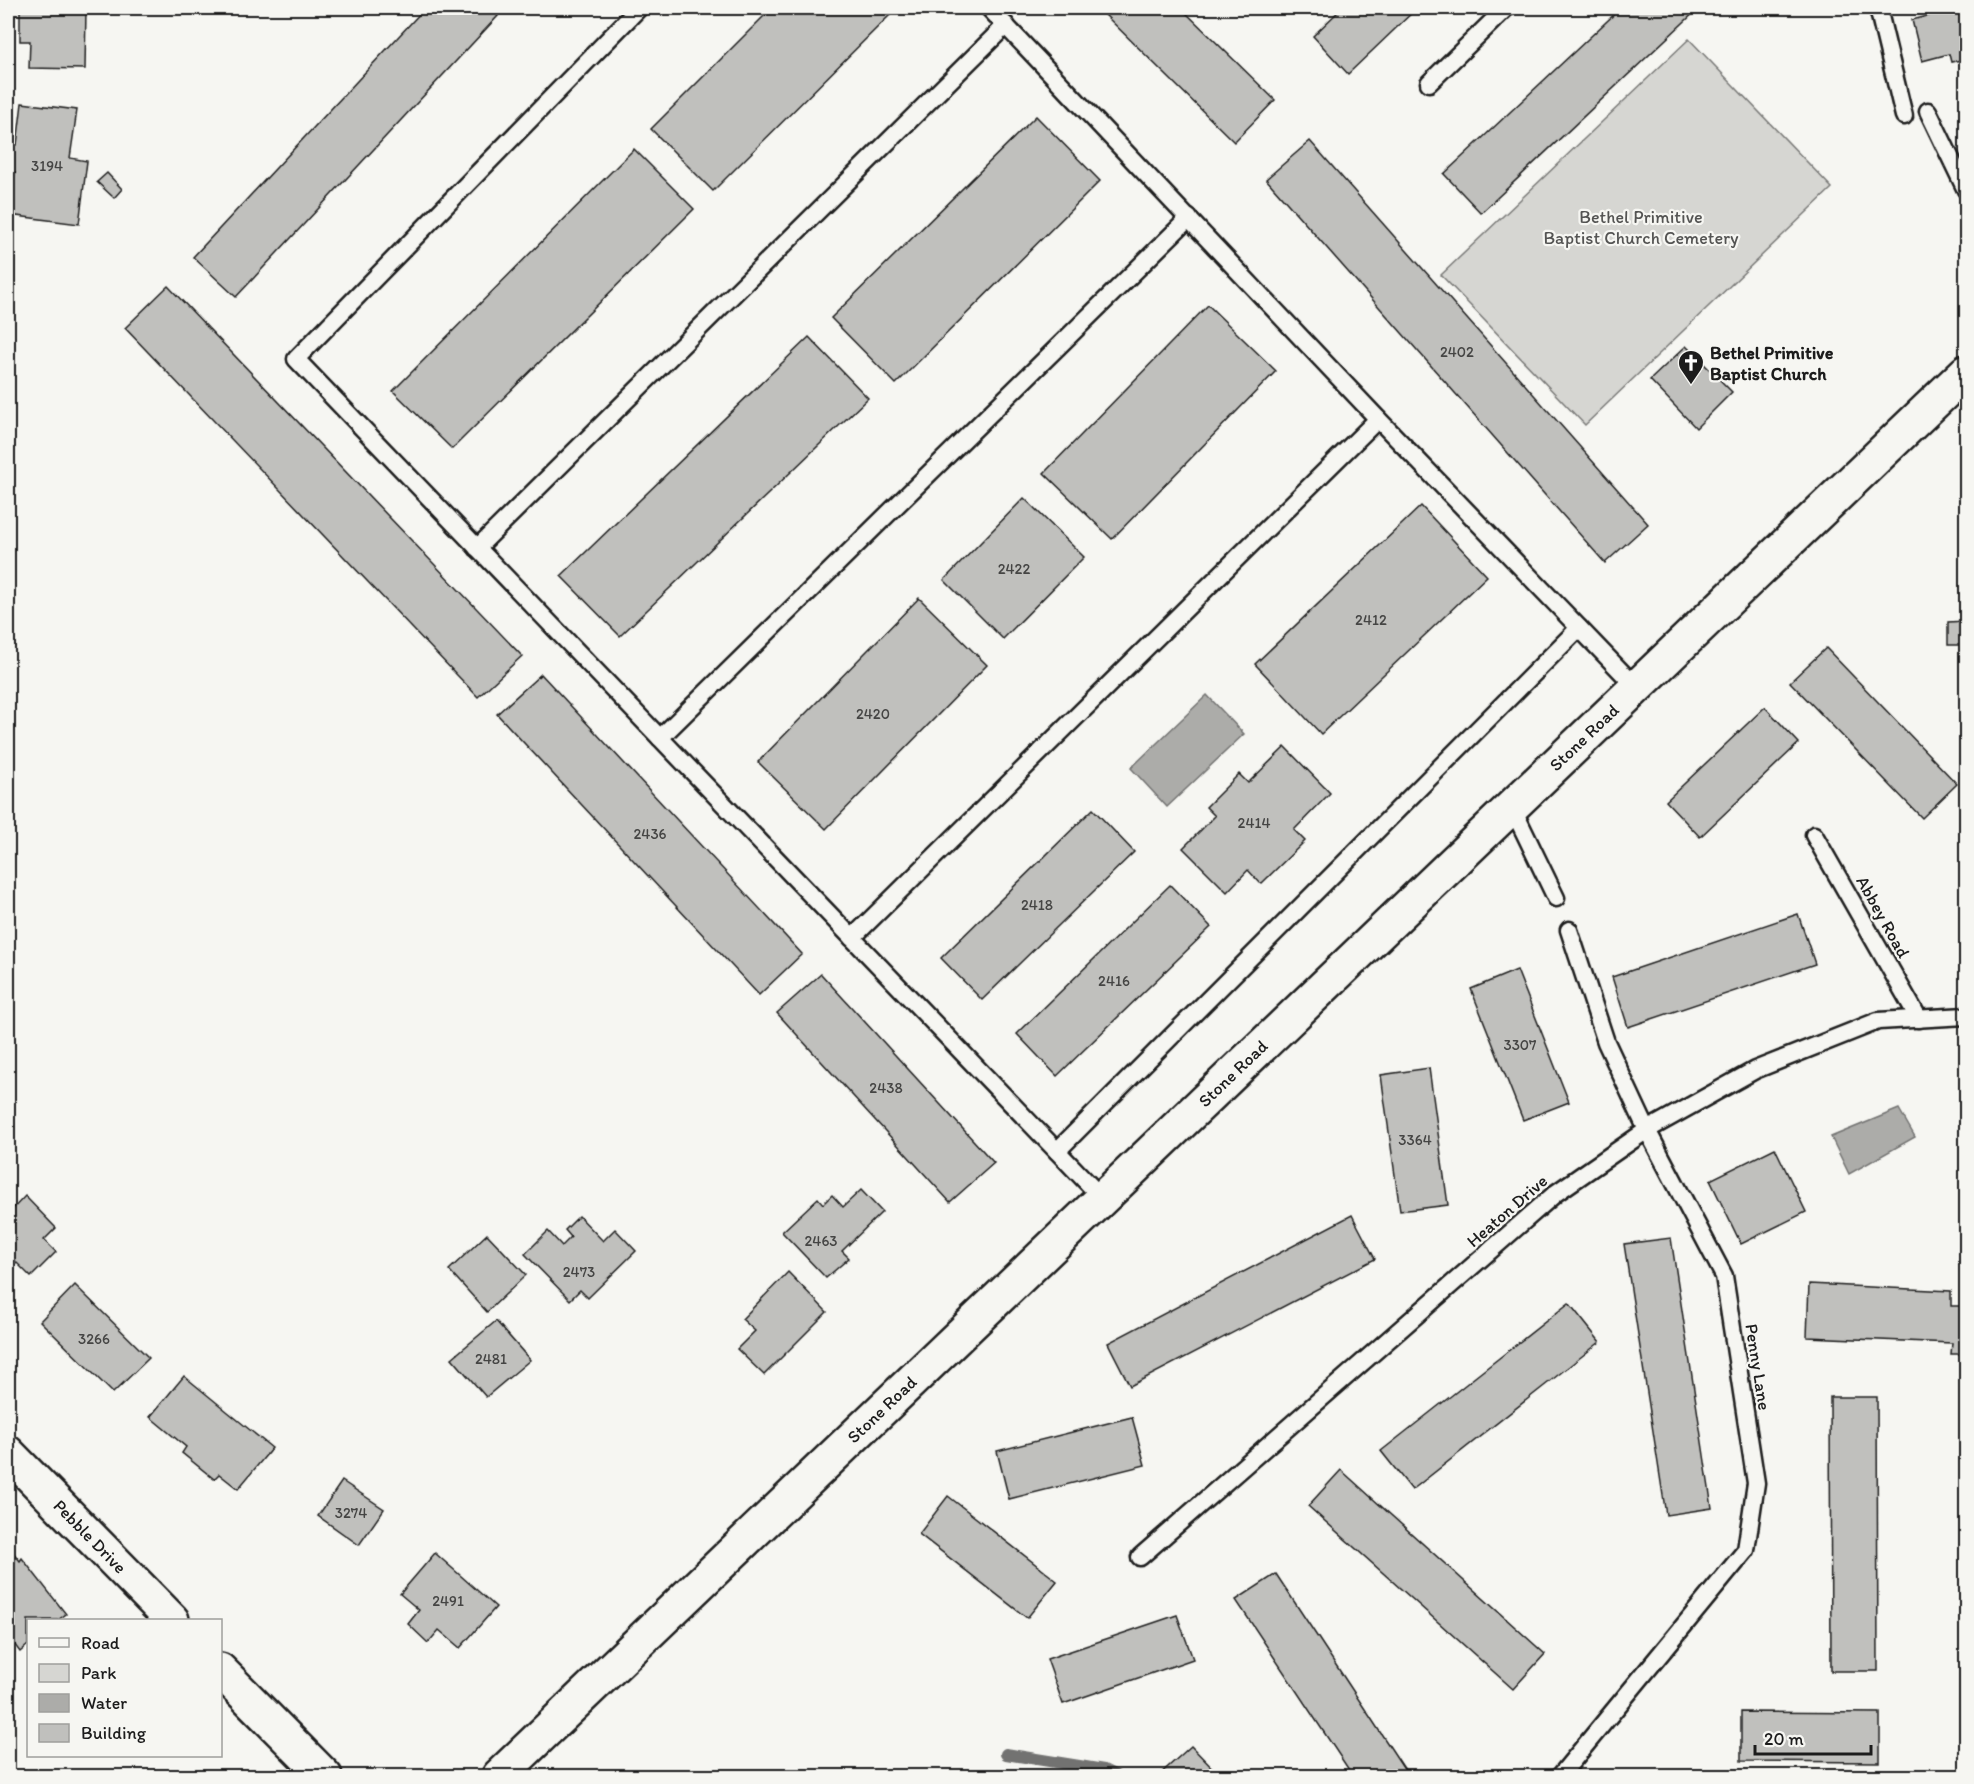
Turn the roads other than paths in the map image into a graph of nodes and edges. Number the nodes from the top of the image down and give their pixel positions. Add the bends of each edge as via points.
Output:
1 (639, 8) edge
2 (989, 8) edge
3 (1506, 8) edge
4 (1878, 8) edge
5 (1006, 25) junction
6 (1429, 84) dead end
7 (1928, 111) dead end
8 (1904, 116) dead end
9 (1966, 190) edge
10 (1189, 218) junction
11 (1966, 372) edge
12 (1377, 420) junction
13 (477, 548) junction
14 (1579, 628) junction
15 (1637, 688) junction
16 (660, 738) junction
17 (1512, 807) junction
18 (1814, 835) dead end
19 (1556, 898) dead end
20 (1569, 930) dead end
21 (852, 938) junction
22 (1966, 1016) edge
23 (1918, 1019) junction
24 (1647, 1130) junction
25 (1057, 1151) junction
26 (1103, 1199) junction
27 (8, 1453) edge
28 (1140, 1557) dead end
29 (171, 1619) edge
30 (222, 1672) edge
31 (325, 1776) edge
32 (499, 1776) edge
33 (1560, 1776) edge

1 - 13 lane via 296,359
2 - 5 lane
3 - 6 lane
4 - 8 lane
5 - 10 lane
5 - 13 lane
7 - 9 lane
10 - 12 lane
10 - 16 lane
11 - 15 street, Stone Road
12 - 14 lane
12 - 21 lane
13 - 16 lane
14 - 15 lane
14 - 25 lane
15 - 17 street, Stone Road
16 - 21 lane
17 - 19 lane
17 - 26 street, Stone Road
18 - 23 lane, Abbey Road
20 - 24 lane, Penny Lane via 1606,1042
21 - 25 lane
22 - 23 lane, Heaton Drive
23 - 24 lane, Heaton Drive via 1878,1021 1755,1070
24 - 28 lane, Heaton Drive via 1556,1193
24 - 33 lane, Penny Lane via 1724,1276 1756,1483 1746,1550
25 - 26 lane
26 - 32 street, Stone Road
27 - 29 street, Pebble Drive
30 - 31 street

